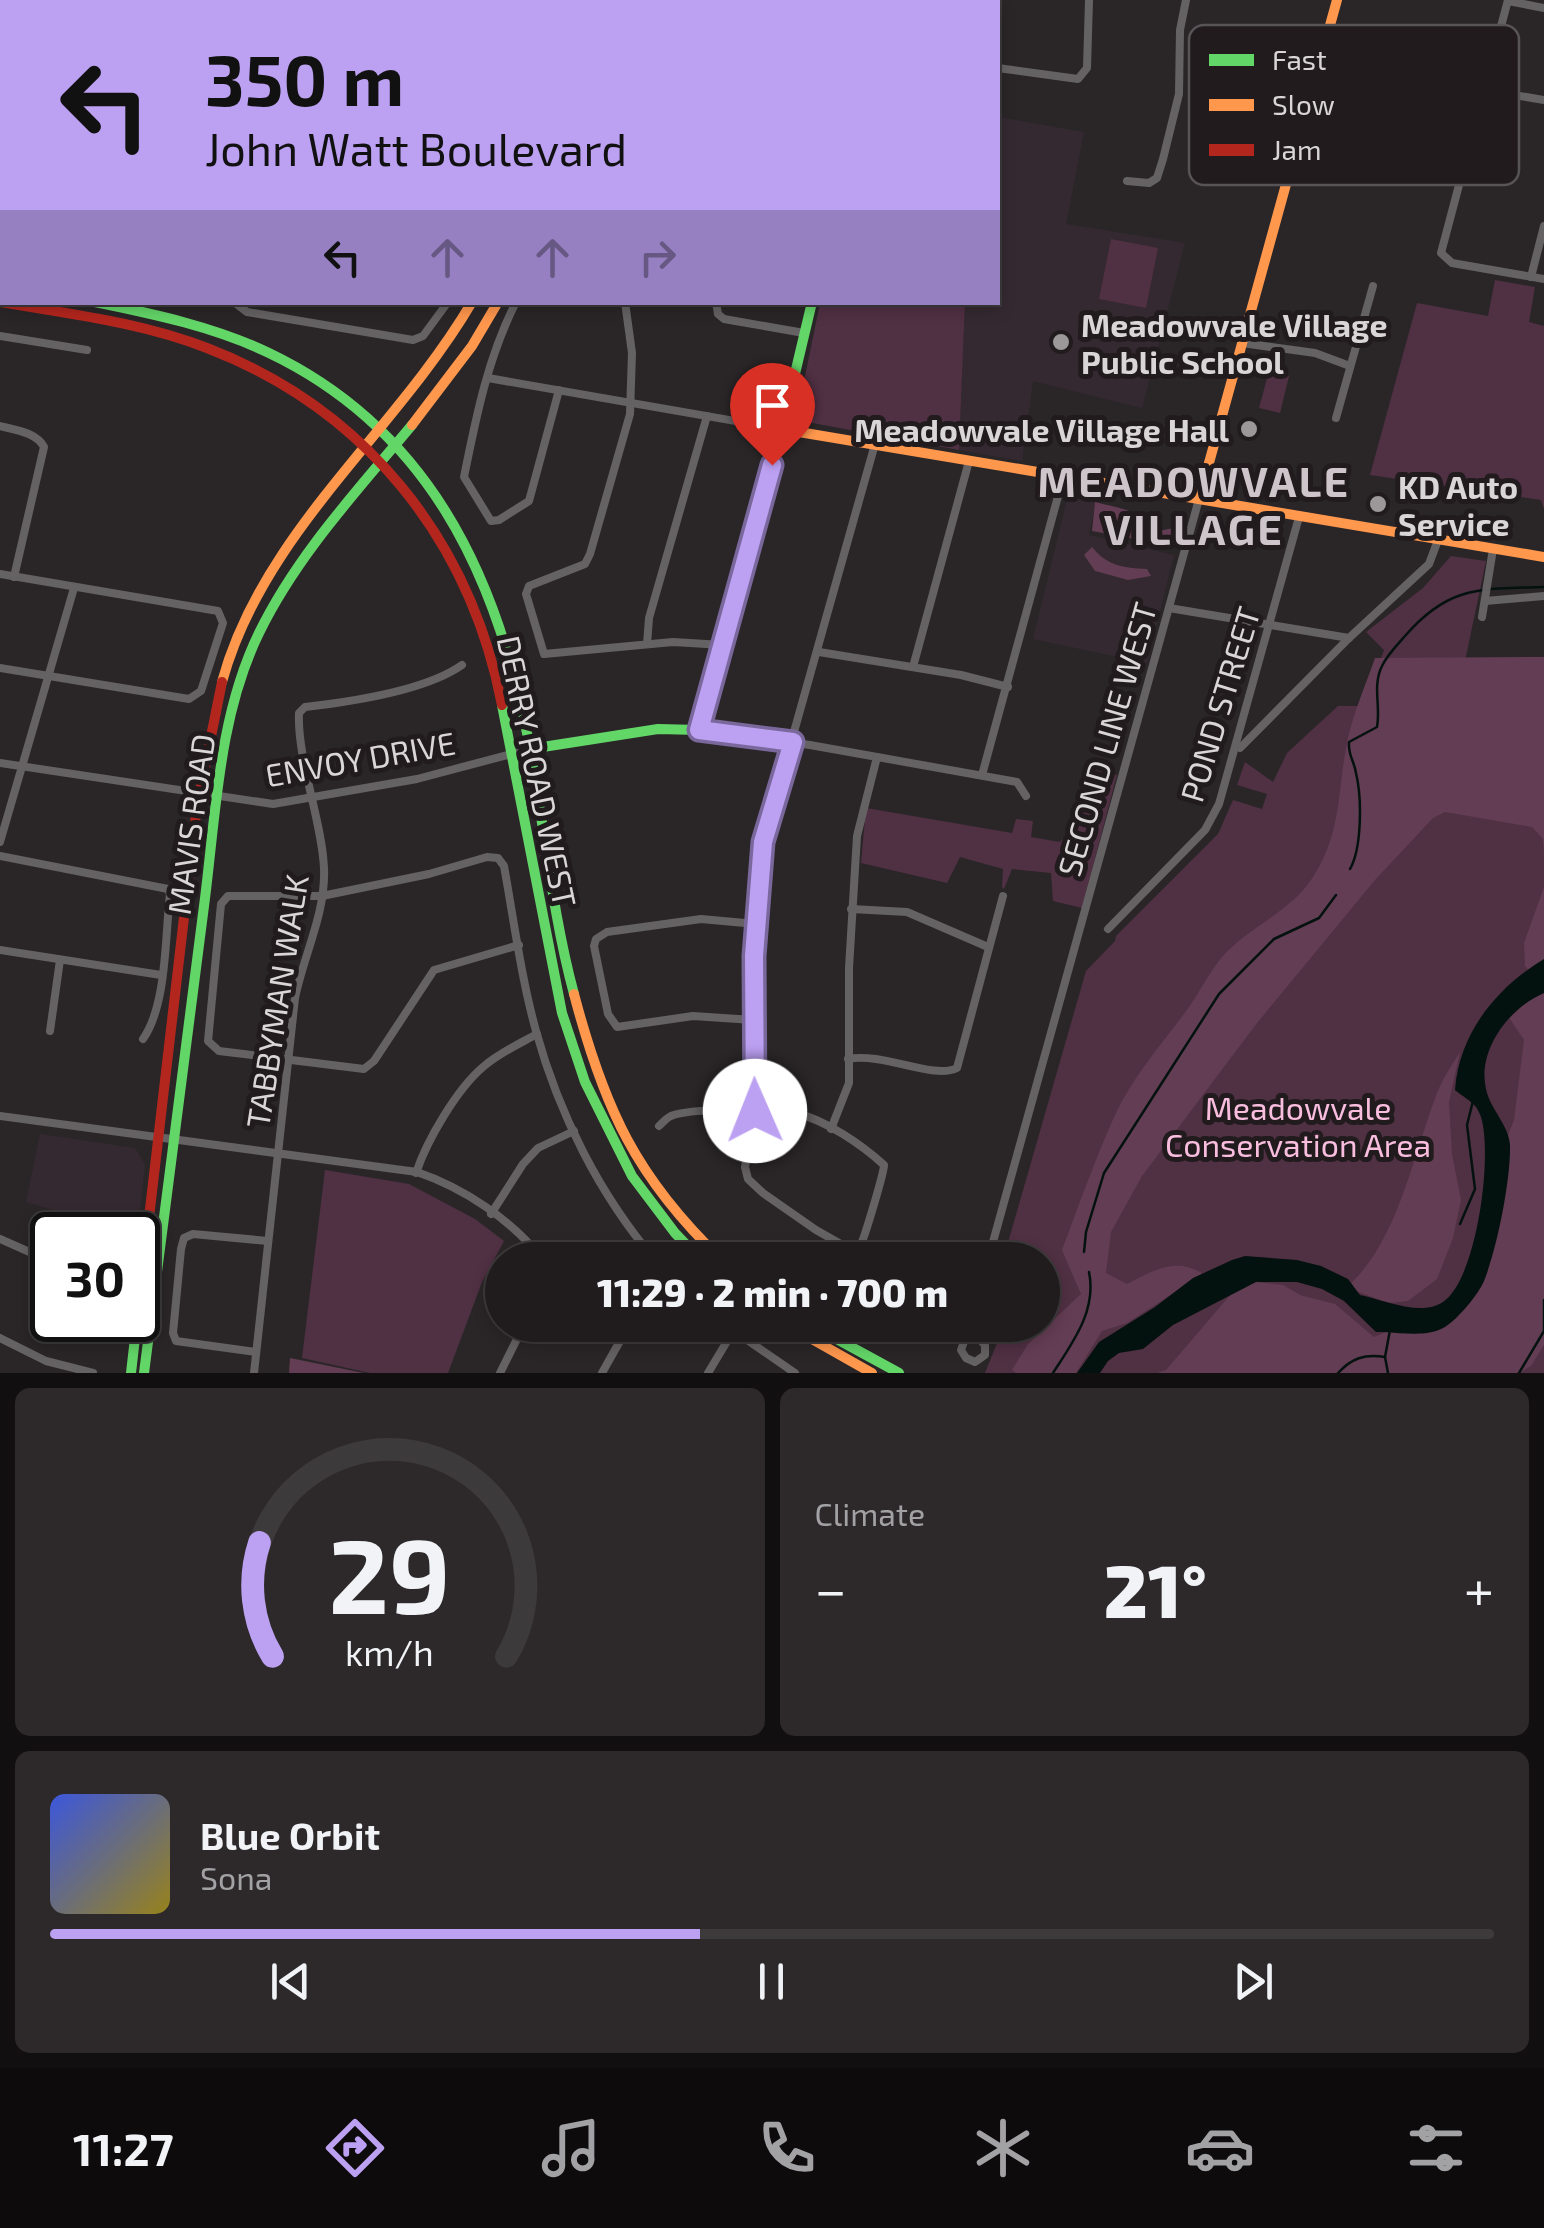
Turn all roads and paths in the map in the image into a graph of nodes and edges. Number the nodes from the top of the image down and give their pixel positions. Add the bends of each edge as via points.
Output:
1 (1089, 0) edge
2 (1186, 0) edge
3 (1337, 0) edge
4 (1508, 0) edge
5 (1544, 8) edge
6 (1330, 25) edge
7 (1501, 25) edge
8 (1000, 68) edge
9 (1519, 96) edge
10 (1544, 100) edge
11 (1127, 181) dead end
12 (1286, 185) edge
13 (1459, 185) edge
14 (1544, 226) edge
15 (1531, 277) junction
16 (1544, 279) edge
17 (1373, 286) dead end
18 (16, 305) edge
19 (114, 305) edge
20 (118, 305) edge
21 (238, 305) edge
22 (446, 305) edge
23 (470, 305) edge
24 (496, 305) edge
25 (514, 305) edge
26 (625, 305) edge
27 (716, 305) edge
28 (811, 305) edge
29 (110, 322) junction
30 (804, 333) junction
31 (0, 336) edge
32 (1242, 343) junction
33 (87, 350) dead end
34 (1350, 366) junction
35 (488, 378) junction
36 (559, 390) junction
37 (630, 403) junction
38 (707, 416) junction
39 (1336, 418) dead end
40 (0, 426) edge
41 (782, 429) junction
42 (378, 432) junction
43 (875, 444) junction
44 (365, 446) junction
45 (394, 447) junction
46 (969, 461) junction
47 (381, 462) junction
48 (1063, 478) junction
49 (1199, 499) junction
50 (1299, 517) junction
51 (1438, 540) junction
52 (1494, 549) junction
53 (1544, 557) edge
54 (0, 574) edge
55 (14, 577) junction
56 (74, 588) junction
57 (1486, 594) junction
58 (1544, 596) edge
59 (1169, 608) junction
60 (1482, 616) dead end
61 (1271, 625) junction
62 (1349, 638) junction
63 (646, 644) junction
64 (723, 645) junction
65 (819, 652) junction
66 (462, 665) dead end
67 (913, 667) junction
68 (0, 668) edge
69 (47, 678) junction
70 (1008, 687) junction
71 (699, 730) junction
72 (793, 742) junction
73 (530, 749) junction
74 (1236, 751) junction
75 (512, 753) junction
76 (878, 757) junction
77 (0, 764) edge
78 (22, 767) junction
79 (982, 775) junction
80 (198, 794) junction
81 (1026, 796) dead end
82 (216, 797) junction
83 (312, 799) junction
84 (0, 842) edge
85 (0, 856) edge
86 (322, 896) junction
87 (1003, 896) dead end
88 (851, 909) junction
89 (756, 924) junction
90 (1108, 929) dead end
91 (518, 945) junction
92 (988, 947) junction
93 (0, 950) edge
94 (60, 960) junction
95 (161, 975) junction
96 (753, 1020) junction
97 (50, 1030) dead end
98 (536, 1034) junction
99 (143, 1039) dead end
100 (848, 1059) junction
101 (290, 1060) junction
102 (755, 1111) junction
103 (0, 1116) edge
104 (659, 1126) dead end
105 (831, 1129) junction
106 (574, 1131) junction
107 (157, 1137) junction
108 (174, 1140) junction
109 (277, 1152) junction
110 (416, 1172) junction
111 (149, 1212) edge
112 (491, 1214) junction
113 (0, 1239) edge
114 (268, 1242) junction
115 (527, 1242) edge
116 (641, 1242) edge
117 (685, 1242) edge
118 (705, 1242) edge
119 (993, 1242) edge
120 (30, 1252) edge
121 (0, 1338) edge
122 (135, 1342) edge
123 (516, 1342) edge
124 (619, 1342) edge
125 (817, 1342) edge
126 (843, 1342) edge
127 (256, 1352) junction
128 (93, 1373) edge
129 (131, 1373) edge
130 (144, 1373) edge
131 (254, 1373) edge
132 (500, 1373) edge
133 (602, 1373) edge
134 (708, 1373) edge
135 (795, 1373) edge
136 (872, 1373) edge
137 (900, 1373) edge

1 - 8 street via 1087,68 1078,79
2 - 11 street via 1179,94 1157,178
3 - 6 main road, SECOND LINE WEST
4 - 5 street
4 - 7 street
9 - 10 street
12 - 32 main road, SECOND LINE WEST
13 - 15 street via 1441,252 1452,263
14 - 15 street
15 - 16 street
17 - 34 street
18 - 29 main road, DERRY ROAD WEST
19 - 29 street
20 - 42 main road, DERRY ROAD WEST via 271,354 353,407
21 - 22 street via 247,312 414,340
23 - 42 main road, MAVIS ROAD
24 - 45 main road, MAVIS ROAD via 472,348
25 - 35 street
26 - 37 street
27 - 30 street via 724,318
28 - 30 main road
29 - 44 main road, DERRY ROAD WEST via 238,361 292,390
30 - 41 main road
31 - 33 street
32 - 34 street via 1315,353
32 - 49 main road, SECOND LINE WEST
34 - 39 street
35 - 36 street
35 - 36 street via 464,476 491,521 529,500
36 - 37 street
37 - 38 street
37 - 63 street via 584,564 529,586 526,594 544,654
38 - 41 street
38 - 63 street
40 - 55 street via 30,434 44,446
41 - 43 main road
41 - 64 main road
42 - 44 main road, MAVIS ROAD
42 - 45 main road, DERRY ROAD WEST
43 - 46 main road
43 - 65 street
44 - 47 main road, DERRY ROAD WEST
44 - 80 main road, MAVIS ROAD via 294,536 248,614 214,705
45 - 47 main road, MAVIS ROAD
45 - 73 main road, DERRY ROAD WEST via 471,550 498,620
46 - 48 main road
46 - 67 street
47 - 75 main road, DERRY ROAD WEST via 432,525 467,588 490,648
47 - 82 main road, MAVIS ROAD via 309,548 256,638 220,755
48 - 49 main road
48 - 70 street
49 - 50 main road
49 - 59 street, SECOND LINE WEST
50 - 51 main road
50 - 61 street, POND STREET
51 - 52 main road
51 - 62 street via 1429,564
52 - 53 main road
52 - 57 street
54 - 55 street
55 - 56 street
56 - 69 street
56 - 69 street via 218,612 223,624 194,698
57 - 58 street
57 - 60 street
59 - 61 street
59 - 119 street, SECOND LINE WEST
61 - 62 street
61 - 74 street, POND STREET
62 - 74 street
63 - 64 street
64 - 71 main road
65 - 67 street
65 - 72 street
66 - 83 street, TABBYMAN WALK via 394,690 304,706 298,723
67 - 70 street
68 - 69 street
69 - 78 street
70 - 79 street
71 - 72 street
71 - 73 main road
72 - 76 street
72 - 89 street via 763,842
73 - 75 street, ENVOY DRIVE
73 - 118 main road, DERRY ROAD WEST via 559,927 590,1062 631,1150
74 - 90 street, POND STREET via 1205,830
75 - 83 street, ENVOY DRIVE
75 - 117 main road, DERRY ROAD WEST via 576,1065 618,1156
76 - 79 street
76 - 88 street via 856,836
77 - 78 street, ENVOY DRIVE
78 - 80 street, ENVOY DRIVE
78 - 84 street
79 - 81 street via 1017,782
80 - 82 street, ENVOY DRIVE
80 - 107 main road, MAVIS ROAD
82 - 83 street, ENVOY DRIVE via 273,804
82 - 108 main road, MAVIS ROAD
83 - 86 street, TABBYMAN WALK
85 - 95 street via 168,889
86 - 91 street via 494,857 504,866
86 - 101 street, TABBYMAN WALK via 296,998
86 - 101 street via 228,896 220,904 208,1040 219,1051
87 - 92 street
88 - 92 street via 907,912
88 - 100 street
89 - 96 street
89 - 96 street via 686,921 607,932 594,946 608,1014 617,1027 693,1016
91 - 98 street
91 - 101 street via 434,970 364,1070
92 - 100 street via 954,1070 942,1073 880,1057
93 - 94 street
94 - 95 street
94 - 97 street
95 - 99 street via 154,1024
96 - 102 street
98 - 106 street
98 - 110 street via 476,1074
100 - 105 street via 848,1082
101 - 109 street, TABBYMAN WALK
102 - 104 street via 694,1112 669,1116
102 - 105 street via 796,1114
102 - 105 street via 748,1179 816,1230 853,1247 867,1234 884,1165
103 - 107 street
106 - 112 street via 538,1148
106 - 116 street via 606,1196
107 - 108 street
107 - 111 main road, MAVIS ROAD
108 - 109 street
108 - 130 main road, MAVIS ROAD
109 - 110 street
109 - 114 street, TABBYMAN WALK
110 - 112 street via 454,1187
112 - 115 street
113 - 120 street
114 - 127 street, TABBYMAN WALK
114 - 127 street via 193,1234 180,1249 176,1341
121 - 128 street via 46,1362
122 - 129 main road
123 - 132 street
124 - 133 street
125 - 136 main road
126 - 137 main road
127 - 131 street, TABBYMAN WALK
134 - 135 street via 737,1333

